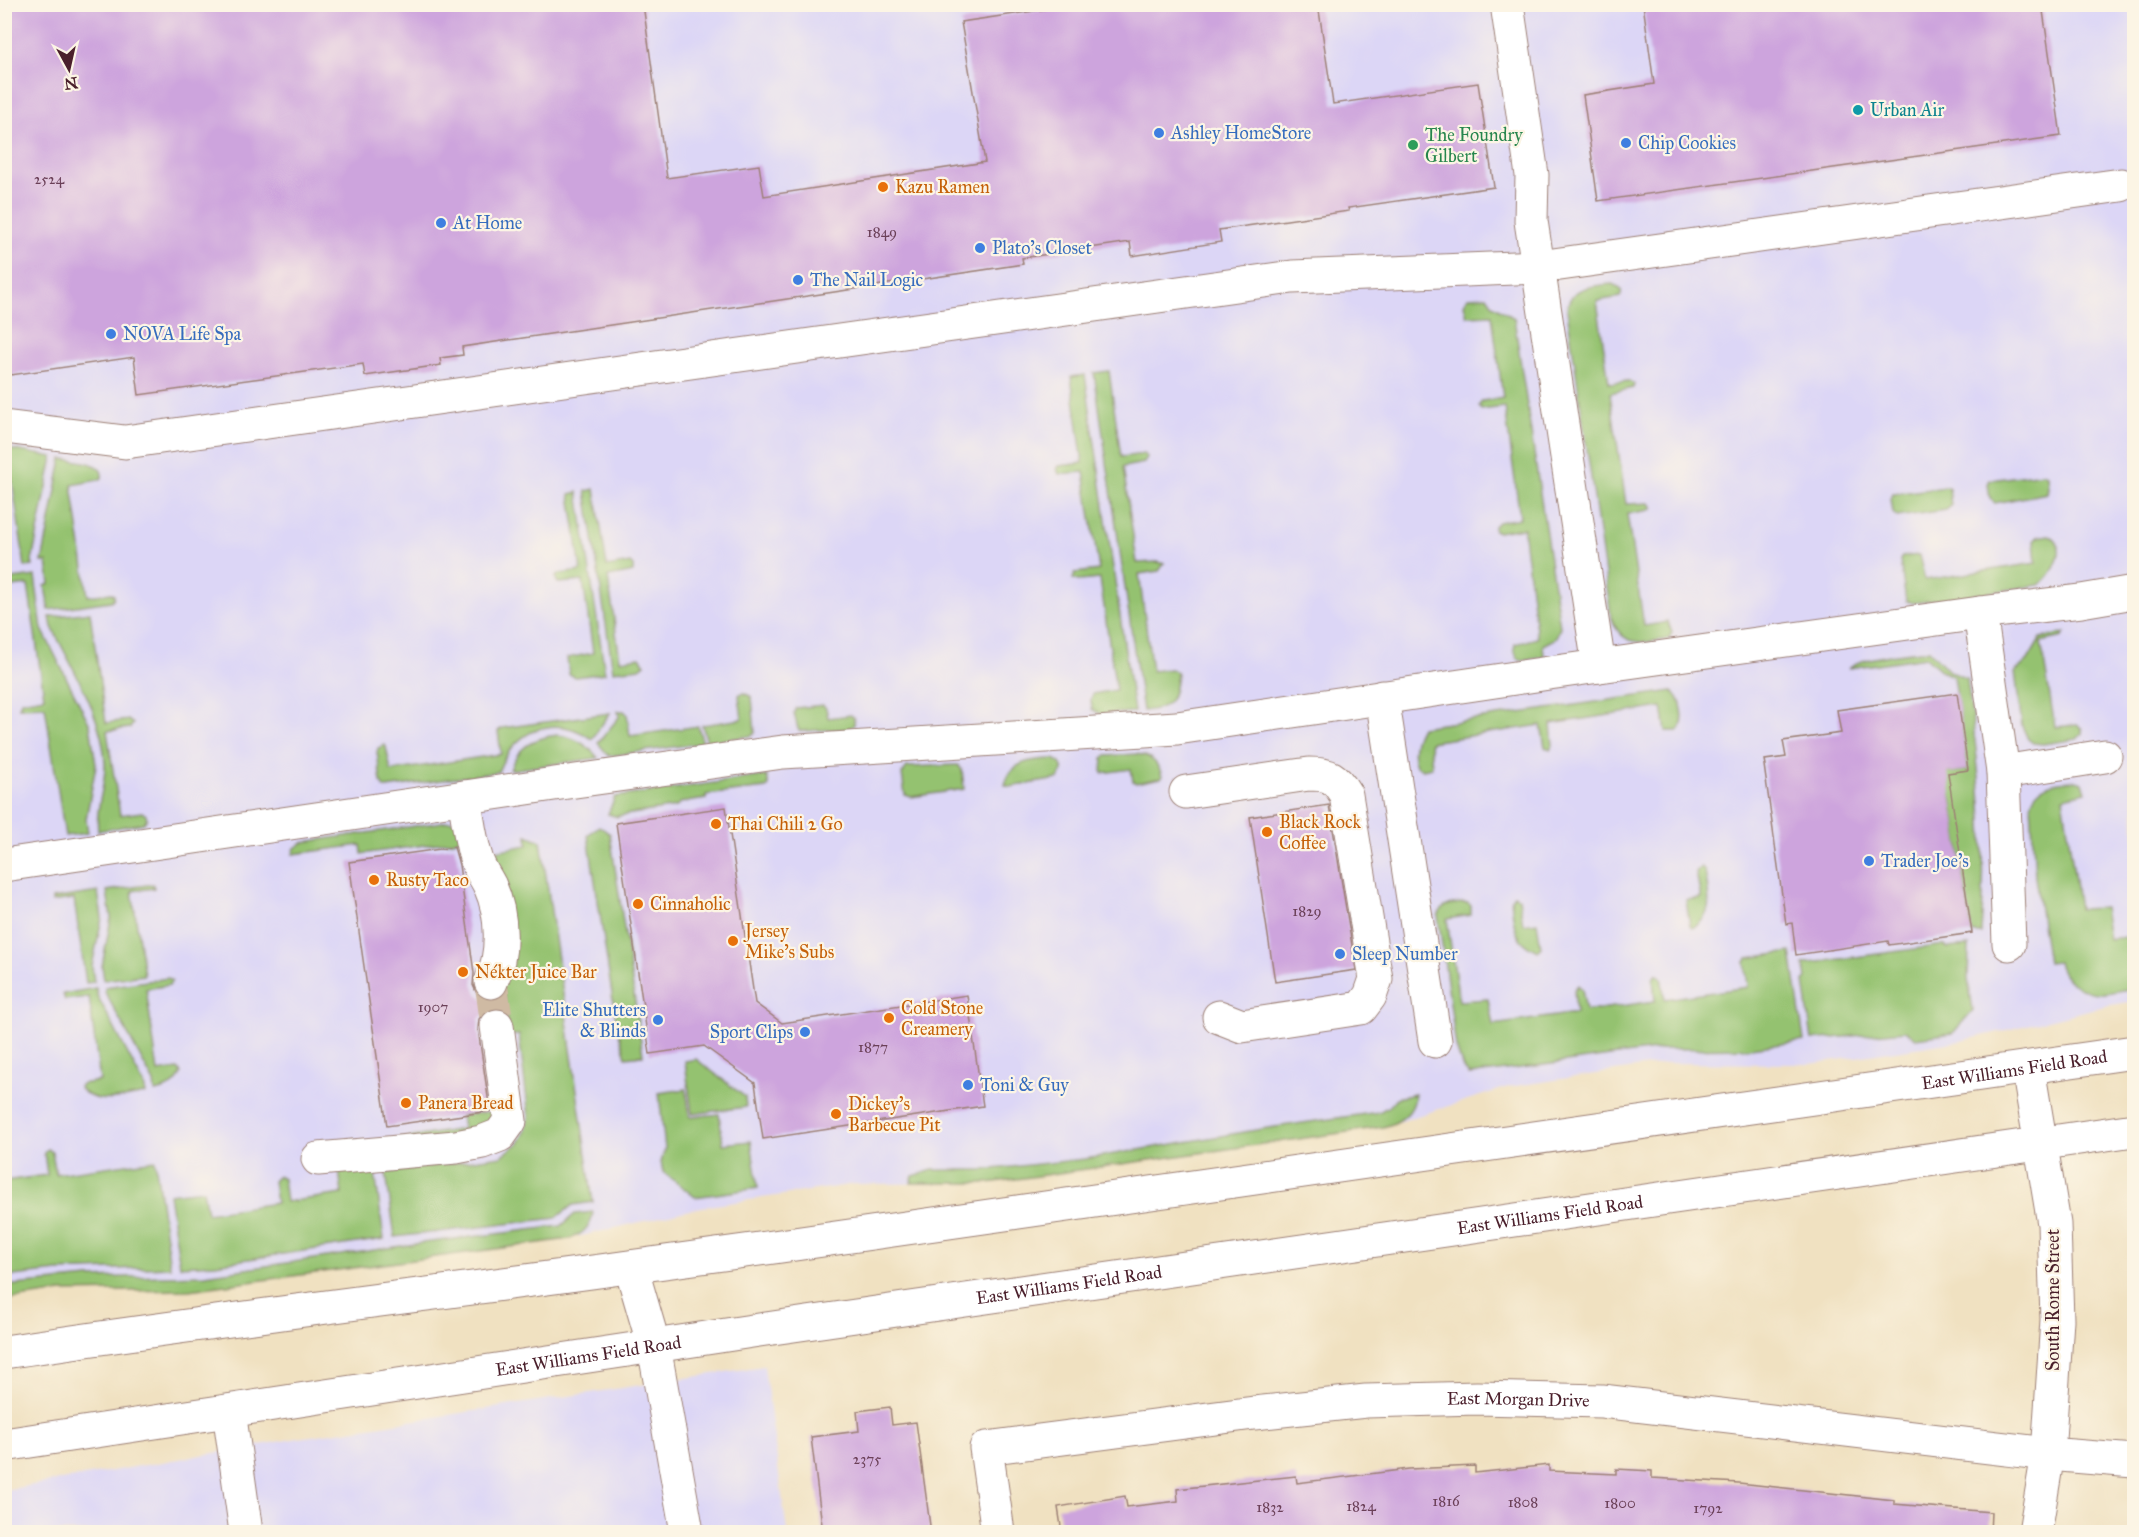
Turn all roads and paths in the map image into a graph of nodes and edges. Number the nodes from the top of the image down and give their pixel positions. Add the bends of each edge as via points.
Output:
1 (1507, 4) edge
2 (2121, 185) dead end
3 (1539, 267) junction
4 (4, 427) edge
5 (2134, 592) edge
6 (1980, 613) junction
7 (1599, 666) junction
8 (1382, 697) junction
9 (2104, 756) dead end
10 (2003, 772) junction
11 (1186, 792) dead end
12 (464, 797) junction
13 (4, 865) edge
14 (2009, 944) dead end
15 (491, 982) tunnel mouth
16 (1219, 1017) dead end
17 (497, 1026) tunnel mouth
18 (1435, 1041) dead end
19 (2134, 1052) edge
20 (2028, 1068) junction
21 (2134, 1130) edge
22 (2040, 1143) junction
23 (318, 1159) dead end
24 (631, 1267) junction
25 (654, 1346) junction
26 (4, 1352) edge
27 (229, 1411) junction
28 (4, 1445) edge
29 (2048, 1454) junction
30 (2134, 1461) edge
31 (246, 1533) edge
32 (687, 1533) edge
33 (998, 1533) edge
34 (2035, 1533) edge

1 - 3 main road via 1532,175 1531,221
2 - 3 main road
3 - 4 main road via 1292,277 125,442
3 - 7 main road
5 - 6 main road
6 - 7 main road
6 - 10 main road
7 - 8 main road
8 - 12 main road via 1177,728 783,752
8 - 18 main road
9 - 10 main road
10 - 14 main road
11 - 16 main road via 1309,774 1325,774 1338,782 1346,795 1376,979 1360,1008 1242,1026
12 - 13 main road
12 - 15 main road via 471,842 491,888 500,932 499,961
17 - 23 main road via 510,1121 500,1135 456,1147
19 - 20 main road, East Williams Field Road
20 - 22 main road, South Rome Street
20 - 24 main road, East Williams Field Road
21 - 22 main road, East Williams Field Road
22 - 25 main road, East Williams Field Road
22 - 29 main road, South Rome Street via 2054,1224 2057,1308
24 - 25 main road
24 - 26 main road, East Williams Field Road
25 - 27 main road, East Williams Field Road
25 - 32 main road
27 - 28 main road, East Williams Field Road
27 - 31 main road
29 - 30 main road, East Morgan Drive
29 - 33 main road, East Morgan Drive via 1602,1401 1366,1401 986,1448
29 - 34 main road, South Rome Street

